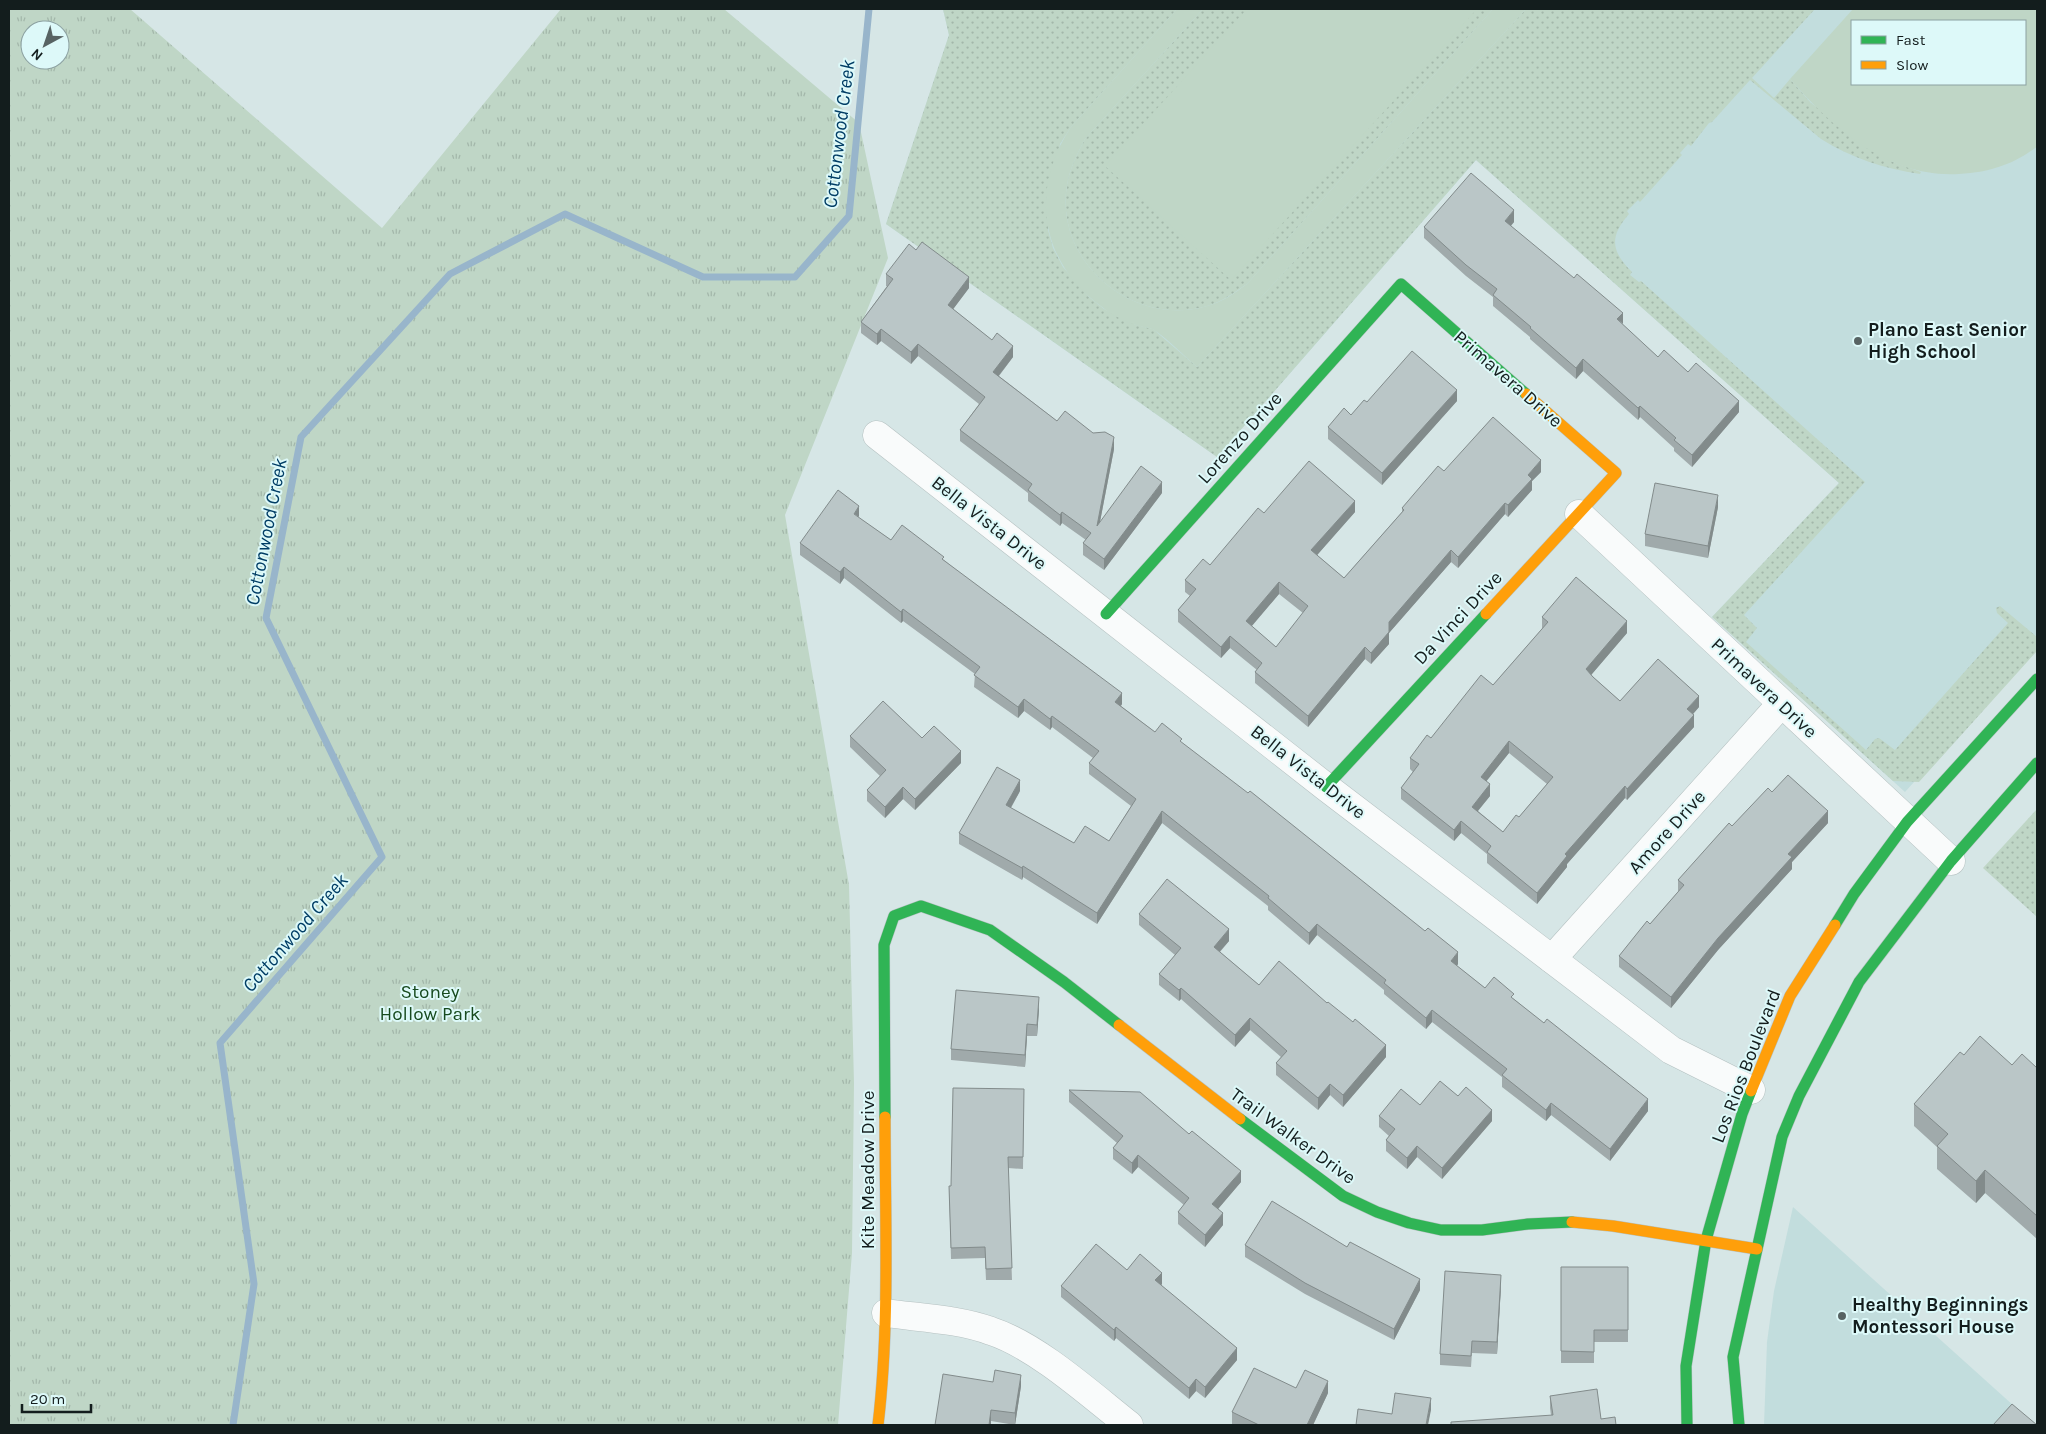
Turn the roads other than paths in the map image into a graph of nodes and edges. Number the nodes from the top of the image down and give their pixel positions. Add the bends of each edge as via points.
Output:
1 (1401, 284) joint
2 (877, 435) dead end
3 (1616, 473) joint
4 (1579, 514) junction
5 (1106, 614) junction
6 (2037, 679) edge
7 (1781, 704) junction
8 (2037, 763) edge
9 (1326, 787) junction
10 (1907, 822) junction
11 (1951, 861) junction
12 (894, 916) joint
13 (1552, 959) junction
14 (1752, 1090) junction
15 (1706, 1240) junction
16 (1757, 1248) junction
17 (886, 1313) junction
18 (878, 1425) edge
19 (1129, 1425) edge
20 (1687, 1425) edge
21 (1739, 1425) edge

1 - 3 street, Primavera Drive
1 - 5 street, Lorenzo Drive
2 - 5 street, Bella Vista Drive
3 - 4 street, Da Vinci Drive
4 - 7 street, Primavera Drive
4 - 9 street, Da Vinci Drive
5 - 9 street, Bella Vista Drive
6 - 10 street, Los Rios Boulevard
7 - 10 street, Primavera Drive
7 - 13 street, Amore Drive
8 - 11 street
9 - 13 street, Bella Vista Drive
10 - 11 street, Primavera Drive
10 - 14 street, Los Rios Boulevard via 1854,894 1790,996
11 - 16 street via 1859,982 1799,1096 1782,1137
12 - 15 street, Trail Walker Drive via 921,906 990,930 1064,982 1342,1196 1377,1212 1441,1230 1575,1222
12 - 17 street, Kite Meadow Drive via 884,945
13 - 14 street, Bella Vista Drive via 1671,1050
14 - 15 street, Los Rios Boulevard via 1742,1114
15 - 16 street, Trail Walker Drive
15 - 20 street, Los Rios Boulevard via 1686,1366
16 - 21 street via 1733,1357
17 - 18 street, Kite Meadow Drive
17 - 19 street via 966,1324 1020,1343

